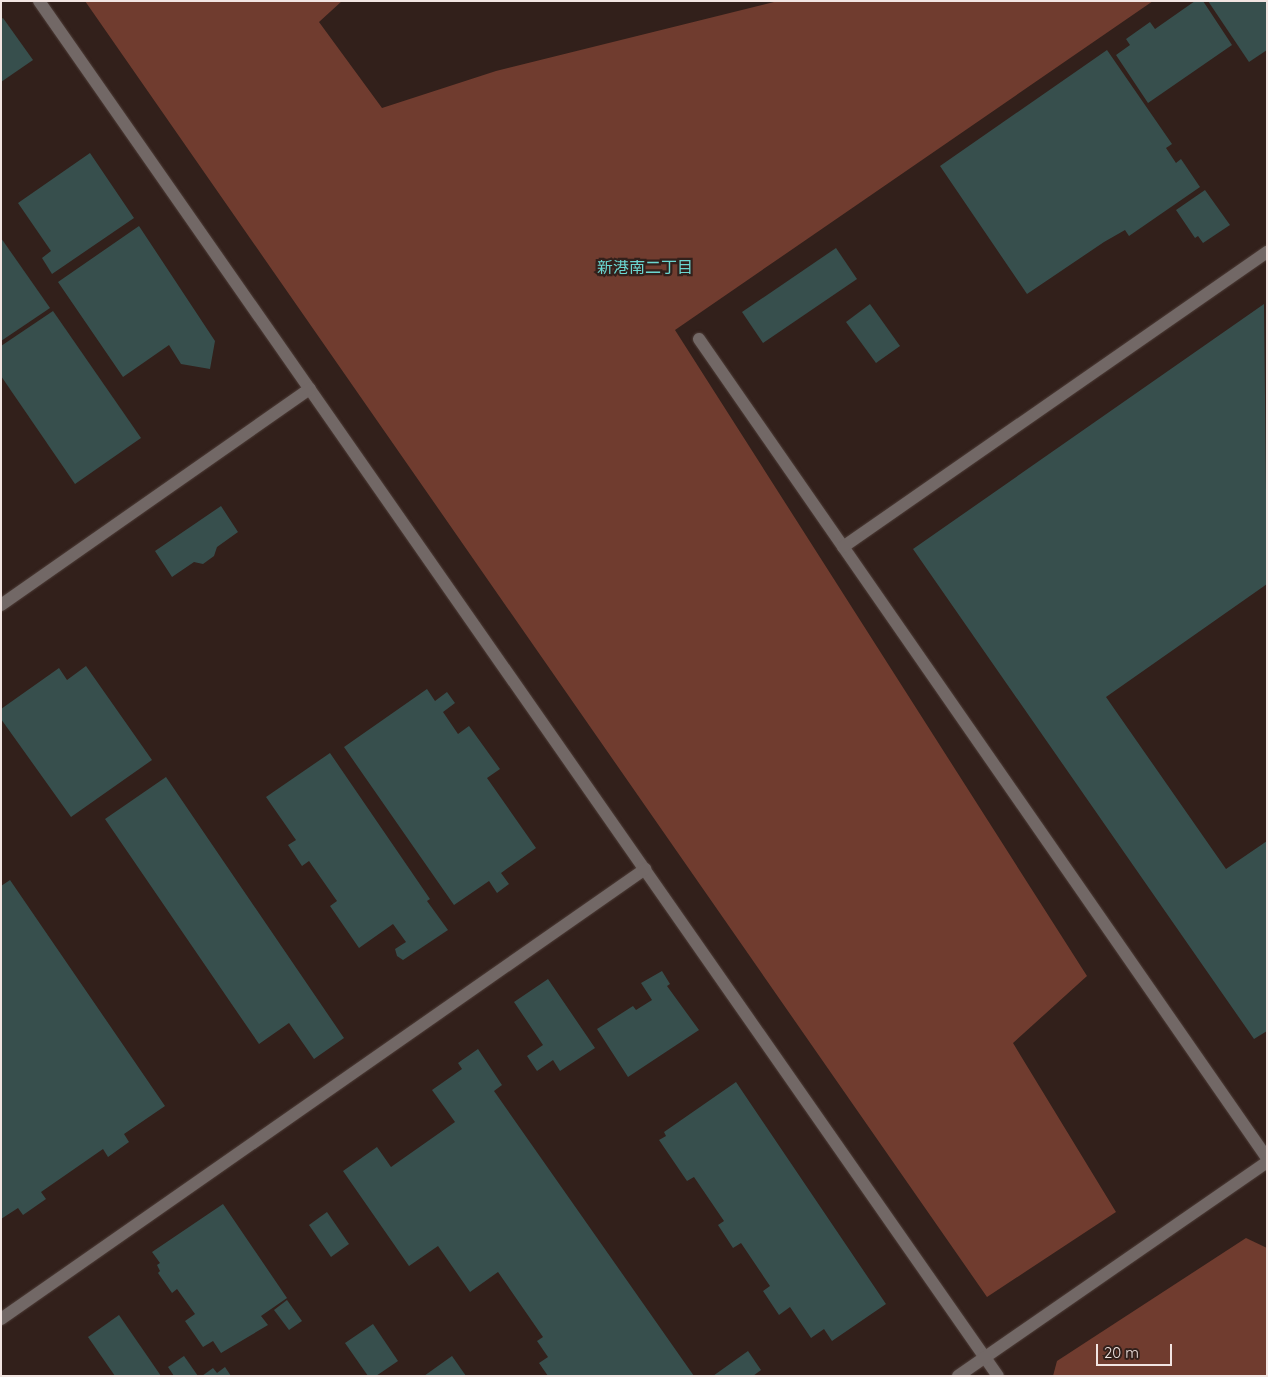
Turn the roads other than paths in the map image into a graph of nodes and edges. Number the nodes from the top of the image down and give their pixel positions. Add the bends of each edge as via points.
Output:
1 (39, 1) edge
2 (1267, 252) edge
3 (699, 339) dead end
4 (310, 389) junction
5 (843, 547) junction
6 (1, 605) edge
7 (645, 869) junction
8 (1267, 1160) edge
9 (1, 1319) edge
10 (985, 1357) junction
11 (958, 1376) edge
12 (998, 1376) edge

1 - 4 street
2 - 5 street
3 - 5 street
4 - 6 street
4 - 7 street
5 - 8 street
7 - 9 street
7 - 10 street
8 - 10 street
10 - 11 street
10 - 12 street

